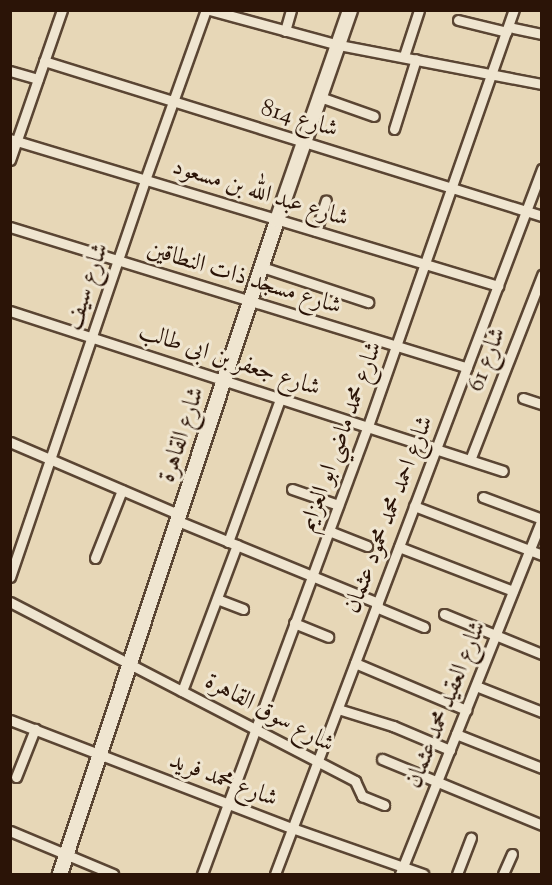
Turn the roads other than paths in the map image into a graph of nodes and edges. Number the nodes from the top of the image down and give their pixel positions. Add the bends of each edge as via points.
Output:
1 (62, 10) edge
2 (208, 10) edge
3 (291, 10) edge
4 (350, 10) edge
5 (419, 10) edge
6 (514, 10) edge
7 (458, 20) dead end
8 (508, 29) junction
9 (285, 31) junction
10 (542, 34) edge
11 (339, 45) junction
12 (404, 56) junction
13 (416, 59) junction
14 (44, 61) junction
15 (10, 71) edge
16 (493, 73) junction
17 (38, 79) junction
18 (542, 84) edge
19 (320, 97) junction
20 (173, 101) junction
21 (374, 116) dead end
22 (394, 129) dead end
23 (14, 140) edge
24 (304, 142) junction
25 (10, 160) edge
26 (542, 169) edge
27 (145, 180) junction
28 (451, 188) junction
29 (326, 201) dead end
30 (526, 211) junction
31 (542, 216) edge
32 (277, 220) junction
33 (10, 227) edge
34 (316, 231) junction
35 (118, 261) junction
36 (424, 264) junction
37 (262, 267) junction
38 (542, 275) edge
39 (498, 286) junction
40 (250, 302) junction
41 (368, 302) dead end
42 (10, 311) edge
43 (91, 338) junction
44 (395, 346) junction
45 (466, 368) junction
46 (224, 382) junction
47 (523, 398) dead end
48 (280, 399) junction
49 (542, 404) edge
50 (368, 426) junction
51 (10, 442) edge
52 (436, 448) junction
53 (51, 459) junction
54 (470, 460) junction
55 (503, 471) dead end
56 (292, 489) dead end
57 (122, 490) junction
58 (483, 497) dead end
59 (338, 505) junction
60 (414, 506) junction
61 (179, 518) junction
62 (542, 519) edge
63 (328, 531) junction
64 (233, 544) junction
65 (367, 546) dead end
66 (399, 547) junction
67 (530, 550) junction
68 (542, 555) edge
69 (94, 558) dead end
70 (312, 576) junction
71 (10, 577) edge
72 (513, 591) junction
73 (217, 599) junction
74 (10, 602) edge
75 (377, 605) junction
76 (243, 609) dead end
77 (444, 614) dead end
78 (294, 623) junction
79 (424, 627) dead end
80 (496, 635) junction
81 (328, 637) dead end
82 (542, 654) edge
83 (130, 663) junction
84 (355, 663) junction
85 (476, 686) junction
86 (182, 691) junction
87 (338, 709) junction
88 (466, 710) junction
89 (542, 712) edge
90 (10, 720) edge
91 (35, 729) junction
92 (255, 729) junction
93 (456, 734) junction
94 (450, 750) junction
95 (98, 753) junction
96 (382, 759) dead end
97 (318, 762) junction
98 (542, 768) edge
99 (16, 777) dead end
100 (438, 782) junction
101 (228, 804) junction
102 (384, 805) dead end
103 (542, 825) edge
104 (292, 828) junction
105 (10, 831) edge
106 (471, 838) dead end
107 (512, 854) dead end
108 (66, 855) junction
109 (402, 871) edge
110 (60, 874) edge
111 (113, 874) edge
112 (202, 874) edge
113 (274, 874) edge
114 (423, 874) edge
115 (457, 874) edge
116 (504, 874) edge

1 - 14 street
2 - 9 street
2 - 20 street, شارع سيف
3 - 9 street
4 - 11 street, شارع القاهرة
5 - 12 street
6 - 8 street, شارع محمد ماضي ابو العزايم
7 - 8 street
8 - 10 street
8 - 16 street, شارع محمد ماضي ابو العزايم
9 - 11 street
11 - 12 street
11 - 19 street, شارع القاهرة
12 - 13 street
13 - 16 street
13 - 22 street
14 - 17 street
14 - 20 street, شارع 814
15 - 17 street
16 - 18 street
16 - 28 street, شارع محمد ماضي ابو العزايم
17 - 23 street
19 - 21 street
19 - 24 street, شارع القاهرة
20 - 24 street, شارع 814
20 - 27 street, شارع سيف
23 - 25 street
23 - 27 street, شارع عبد الله بن مسعود
24 - 28 street, شارع 814
24 - 32 street, شارع القاهرة
26 - 30 street, شارع احمد محمد محمود عثمان
27 - 32 street, شارع عبد الله بن مسعود
27 - 35 street, شارع سيف
28 - 30 street, شارع 814
28 - 36 street, شارع محمد ماضي ابو العزايم
29 - 34 street
30 - 31 street, شارع 814
30 - 39 street, شارع احمد محمد محمود عثمان
32 - 34 street, شارع عبد الله بن مسعود
32 - 37 street, شارع القاهرة
33 - 35 street, شارع مسجد ذات النطاقين
34 - 36 street, شارع عبد الله بن مسعود
35 - 40 street, شارع مسجد ذات النطاقين
35 - 43 street, شارع سيف
36 - 39 street, شارع عبد الله بن مسعود
36 - 44 street, شارع محمد ماضي ابو العزايم
37 - 40 street, شارع القاهرة
37 - 41 street
38 - 54 street, شارع 61
39 - 45 street, شارع احمد محمد محمود عثمان
40 - 44 street, شارع مسجد ذات النطاقين
40 - 46 street, شارع القاهرة
42 - 43 street, شارع جعفر بن ابى طالب
43 - 46 street, شارع جعفر بن ابى طالب
43 - 53 street, شارع سيف
44 - 45 street, شارع مسجد ذات النطاقين
44 - 50 street, شارع محمد ماضي ابو العزايم
45 - 52 street, شارع احمد محمد محمود عثمان
46 - 48 street, شارع جعفر بن ابى طالب
46 - 61 street, شارع القاهرة
47 - 49 street
48 - 50 street, شارع جعفر بن ابى طالب
48 - 64 street
50 - 52 street, شارع جعفر بن ابى طالب
50 - 59 street, شارع محمد ماضي ابو العزايم
51 - 53 street
52 - 54 street, شارع جعفر بن ابى طالب
52 - 60 street, شارع احمد محمد محمود عثمان
53 - 57 street
53 - 71 street, شارع سيف
54 - 55 street, شارع جعفر بن ابى طالب
56 - 59 street
57 - 61 street
57 - 69 street
58 - 62 street
59 - 63 street, شارع محمد ماضي ابو العزايم
60 - 66 street, شارع احمد محمد محمود عثمان
60 - 67 street
61 - 64 street
61 - 83 street, شارع القاهرة
62 - 67 street, شارع العقيد محمد عثمان
63 - 65 street
63 - 70 street, شارع محمد ماضي ابو العزايم
64 - 70 street
64 - 73 street
66 - 72 street
66 - 75 street, شارع احمد محمد محمود عثمان
67 - 68 street
67 - 72 street, شارع العقيد محمد عثمان
70 - 75 street
70 - 78 street, شارع محمد ماضي ابو العزايم
72 - 80 street, شارع العقيد محمد عثمان
73 - 76 street
73 - 86 street
74 - 83 street, شارع سوق القاهرة
75 - 79 street
75 - 84 street, شارع احمد محمد محمود عثمان
77 - 80 street
78 - 81 street
78 - 92 street, شارع محمد ماضي ابو العزايم
80 - 82 street
80 - 85 street, شارع العقيد محمد عثمان
83 - 86 street, شارع سوق القاهرة
83 - 95 street, شارع القاهرة
84 - 87 street, شارع احمد محمد محمود عثمان
84 - 88 street
85 - 88 street, شارع العقيد محمد عثمان
85 - 89 street
86 - 92 street, شارع سوق القاهرة
87 - 94 street
87 - 97 street, شارع احمد محمد محمود عثمان
88 - 93 street, شارع العقيد محمد عثمان
90 - 91 street, شارع محمد فريد
91 - 95 street, شارع محمد فريد
91 - 99 street
92 - 97 street, شارع سوق القاهرة
92 - 101 street, شارع محمد ماضي ابو العزايم
93 - 94 street, شارع العقيد محمد عثمان
93 - 98 street
94 - 100 street, شارع العقيد محمد عثمان
95 - 101 street, شارع محمد فريد
95 - 108 street, شارع القاهرة
96 - 100 street
97 - 102 street, شارع سوق القاهرة via 355,781 362,796
97 - 104 street, شارع احمد محمد محمود عثمان
100 - 103 street
100 - 109 street, شارع العقيد محمد عثمان
101 - 104 street, شارع محمد فريد
101 - 112 street, شارع محمد ماضي ابو العزايم
104 - 109 street, شارع محمد فريد
104 - 113 street, شارع احمد محمد محمود عثمان
105 - 108 street
106 - 115 street
107 - 116 street
108 - 110 street, شارع القاهرة
108 - 111 street
109 - 114 street, شارع محمد فريد

